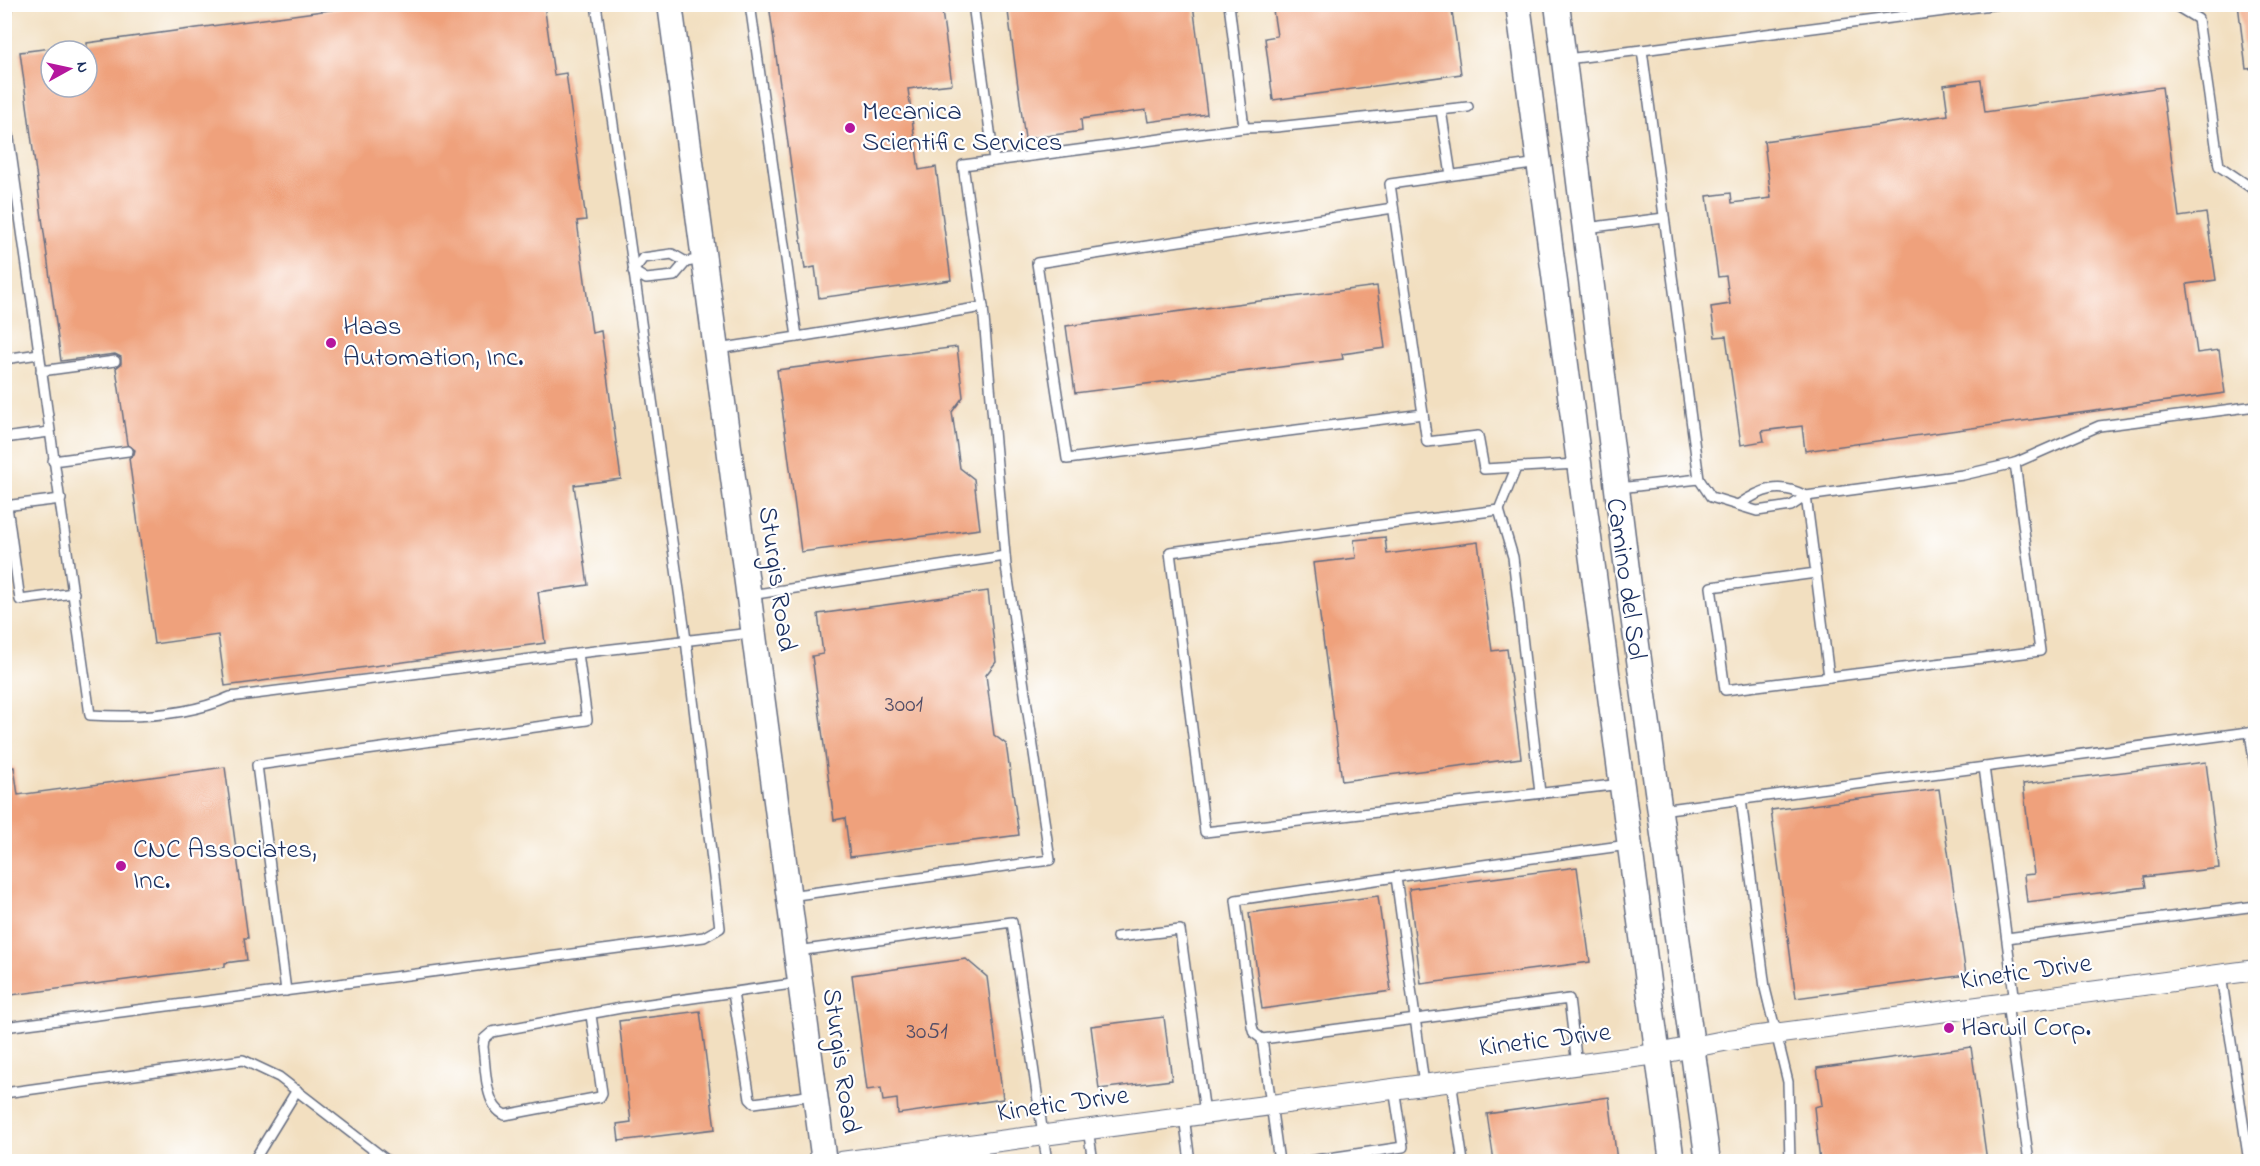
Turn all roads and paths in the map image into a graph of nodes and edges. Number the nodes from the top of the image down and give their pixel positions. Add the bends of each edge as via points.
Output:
1 (8, 4) edge
2 (596, 4) edge
3 (670, 4) edge
4 (750, 4) edge
5 (973, 4) edge
6 (1229, 4) edge
7 (1518, 4) edge
8 (1557, 4) edge
9 (1999, 4) edge
10 (2173, 4) edge
11 (4, 22) edge
12 (1642, 50) junction
13 (1564, 60) junction
14 (4, 103) edge
15 (1468, 106) dead end
16 (1441, 110) junction
17 (1244, 128) junction
18 (994, 161) junction
19 (1539, 163) junction
20 (1451, 175) junction
21 (2256, 191) edge
22 (1393, 207) junction
23 (1664, 218) junction
24 (1586, 228) junction
25 (694, 261) junction
26 (633, 271) junction
27 (982, 307) junction
28 (796, 337) junction
29 (715, 350) junction
30 (39, 354) junction
31 (4, 359) edge
32 (116, 361) dead end
33 (41, 371) junction
34 (2256, 406) edge
35 (1423, 414) junction
36 (49, 432) junction
37 (4, 438) edge
38 (128, 451) dead end
39 (1613, 459) junction
40 (53, 460) junction
41 (2015, 463) junction
42 (1579, 464) junction
43 (1516, 468) junction
44 (1699, 479) junction
45 (1617, 489) junction
46 (1806, 496) junction
47 (61, 499) junction
48 (1738, 505) junction
49 (6, 506) edge
50 (1499, 510) junction
51 (1005, 556) junction
52 (10, 564) edge
53 (1816, 573) junction
54 (74, 593) junction
55 (748, 595) junction
56 (754, 632) junction
57 (686, 640) junction
58 (578, 653) junction
59 (1829, 677) junction
60 (2253, 732) edge
61 (1984, 767) junction
62 (2256, 775) edge
63 (1622, 784) junction
64 (1540, 793) junction
65 (1741, 799) junction
66 (1659, 810) junction
67 (1630, 845) junction
68 (1396, 877) junction
69 (788, 896) junction
70 (2256, 906) edge
71 (1118, 937) dead end
72 (2007, 938) junction
73 (795, 951) junction
74 (2256, 970) edge
75 (2221, 975) junction
76 (799, 983) junction
77 (286, 991) junction
78 (733, 993) junction
79 (2011, 1003) junction
80 (591, 1015) junction
81 (1415, 1020) junction
82 (4, 1027) edge
83 (1777, 1034) junction
84 (1262, 1039) junction
85 (1692, 1049) junction
86 (1658, 1054) junction
87 (1577, 1065) junction
88 (1451, 1081) junction
89 (1424, 1084) junction
90 (1394, 1088) junction
91 (297, 1090) junction
92 (4, 1093) edge
93 (814, 1095) junction
94 (1271, 1104) junction
95 (1205, 1113) junction
96 (1184, 1116) junction
97 (1088, 1129) junction
98 (1043, 1135) junction
99 (253, 1161) edge
100 (389, 1161) edge
101 (824, 1161) edge
102 (841, 1161) edge
103 (1047, 1161) edge
104 (1093, 1161) edge
105 (1190, 1161) edge
106 (1279, 1161) edge
107 (1302, 1161) edge
108 (1463, 1161) edge
109 (1672, 1161) edge
110 (1708, 1161) edge
111 (1790, 1161) edge
112 (2029, 1161) edge
113 (2249, 1161) edge

1 - 11 lane
2 - 26 lane
3 - 25 street, Sturgis Road
4 - 28 lane
5 - 18 lane
6 - 17 lane
7 - 19 street, Camino del Sol
8 - 13 street, Camino del Sol
9 - 12 lane
10 - 21 lane via 2198,20 2219,166
12 - 13 lane
12 - 23 lane
13 - 24 street, Camino del Sol
14 - 30 lane
15 - 16 lane
16 - 17 lane
16 - 20 lane
17 - 18 lane
18 - 27 lane via 963,165
19 - 20 lane
19 - 42 street, Camino del Sol
20 - 22 lane via 1390,184
22 - 35 lane
22 - 35 lane via 1037,263 1067,459
23 - 24 lane
23 - 44 lane
24 - 39 street, Camino del Sol
25 - 26 lane via 674,276 646,279
25 - 26 lane via 672,254 643,258
25 - 29 street, Sturgis Road
26 - 57 lane
27 - 28 lane
27 - 51 lane
28 - 29 lane
29 - 55 street, Sturgis Road
30 - 31 lane
30 - 33 lane
32 - 33 lane
33 - 36 lane
34 - 41 lane via 2099,426
35 - 43 lane via 1427,442 1478,436 1484,469
36 - 37 lane
36 - 40 lane
38 - 40 lane
39 - 42 street
39 - 45 street, Camino del Sol
40 - 47 lane
41 - 46 lane via 1963,475
41 - 59 lane via 2040,651
42 - 43 lane
42 - 63 street, Camino del Sol
43 - 50 lane
44 - 45 lane
44 - 48 lane via 1711,497
45 - 66 street, Camino del Sol
46 - 48 lane via 1791,507 1779,509 1757,511
46 - 48 lane via 1789,487 1757,493
46 - 53 lane
47 - 49 lane
47 - 54 lane
49 - 52 lane
50 - 64 lane via 1513,557
50 - 64 lane via 1170,552 1205,832
51 - 55 lane
51 - 69 lane via 1050,860
52 - 54 lane via 20,600
53 - 59 lane
53 - 59 lane via 1710,587 1725,690
54 - 58 lane via 90,715 127,718 210,706 230,697
55 - 56 street, Sturgis Road
56 - 57 lane
56 - 69 street, Sturgis Road
57 - 58 lane
57 - 77 lane via 720,928 704,938
58 - 77 lane via 588,720 258,765
60 - 61 lane
60 - 62 lane
61 - 65 lane
61 - 72 lane
63 - 64 lane
63 - 67 street, Camino del Sol
65 - 66 lane
65 - 83 lane via 1765,988
66 - 85 street, Camino del Sol
67 - 68 lane
67 - 86 street, Camino del Sol
68 - 81 lane
68 - 84 lane via 1236,900 1252,1026
69 - 73 street, Sturgis Road
70 - 72 lane
71 - 95 lane via 1180,930
72 - 79 lane
73 - 76 street, Sturgis Road
73 - 98 lane via 1012,922
74 - 75 street, Kinetic Drive
75 - 79 street, Kinetic Drive
75 - 113 lane
76 - 78 lane
76 - 93 street, Sturgis Road
77 - 82 lane
78 - 80 lane
78 - 93 lane via 750,1099 754,1103
79 - 83 street, Kinetic Drive
79 - 112 lane
80 - 80 lane via 487,1035 483,1047 490,1099 498,1112 505,1115 600,1097
81 - 84 lane
81 - 87 lane via 1569,999
81 - 89 lane
83 - 85 street, Kinetic Drive
83 - 111 lane via 1788,1082
84 - 94 lane
85 - 86 street, Kinetic Drive
85 - 110 street, Camino del Sol
86 - 87 street, Kinetic Drive
86 - 109 street, Camino del Sol
87 - 88 street, Kinetic Drive
88 - 89 street, Kinetic Drive
88 - 108 lane
89 - 90 street, Kinetic Drive
90 - 94 street, Kinetic Drive
90 - 107 lane via 1403,1147
91 - 92 lane via 243,1060
91 - 99 lane
91 - 100 lane
93 - 101 street, Sturgis Road
94 - 95 street, Kinetic Drive
94 - 106 lane
95 - 96 street, Kinetic Drive
96 - 97 street, Kinetic Drive
96 - 105 lane
97 - 98 street, Kinetic Drive
97 - 104 lane
98 - 102 street, Kinetic Drive
98 - 103 lane

